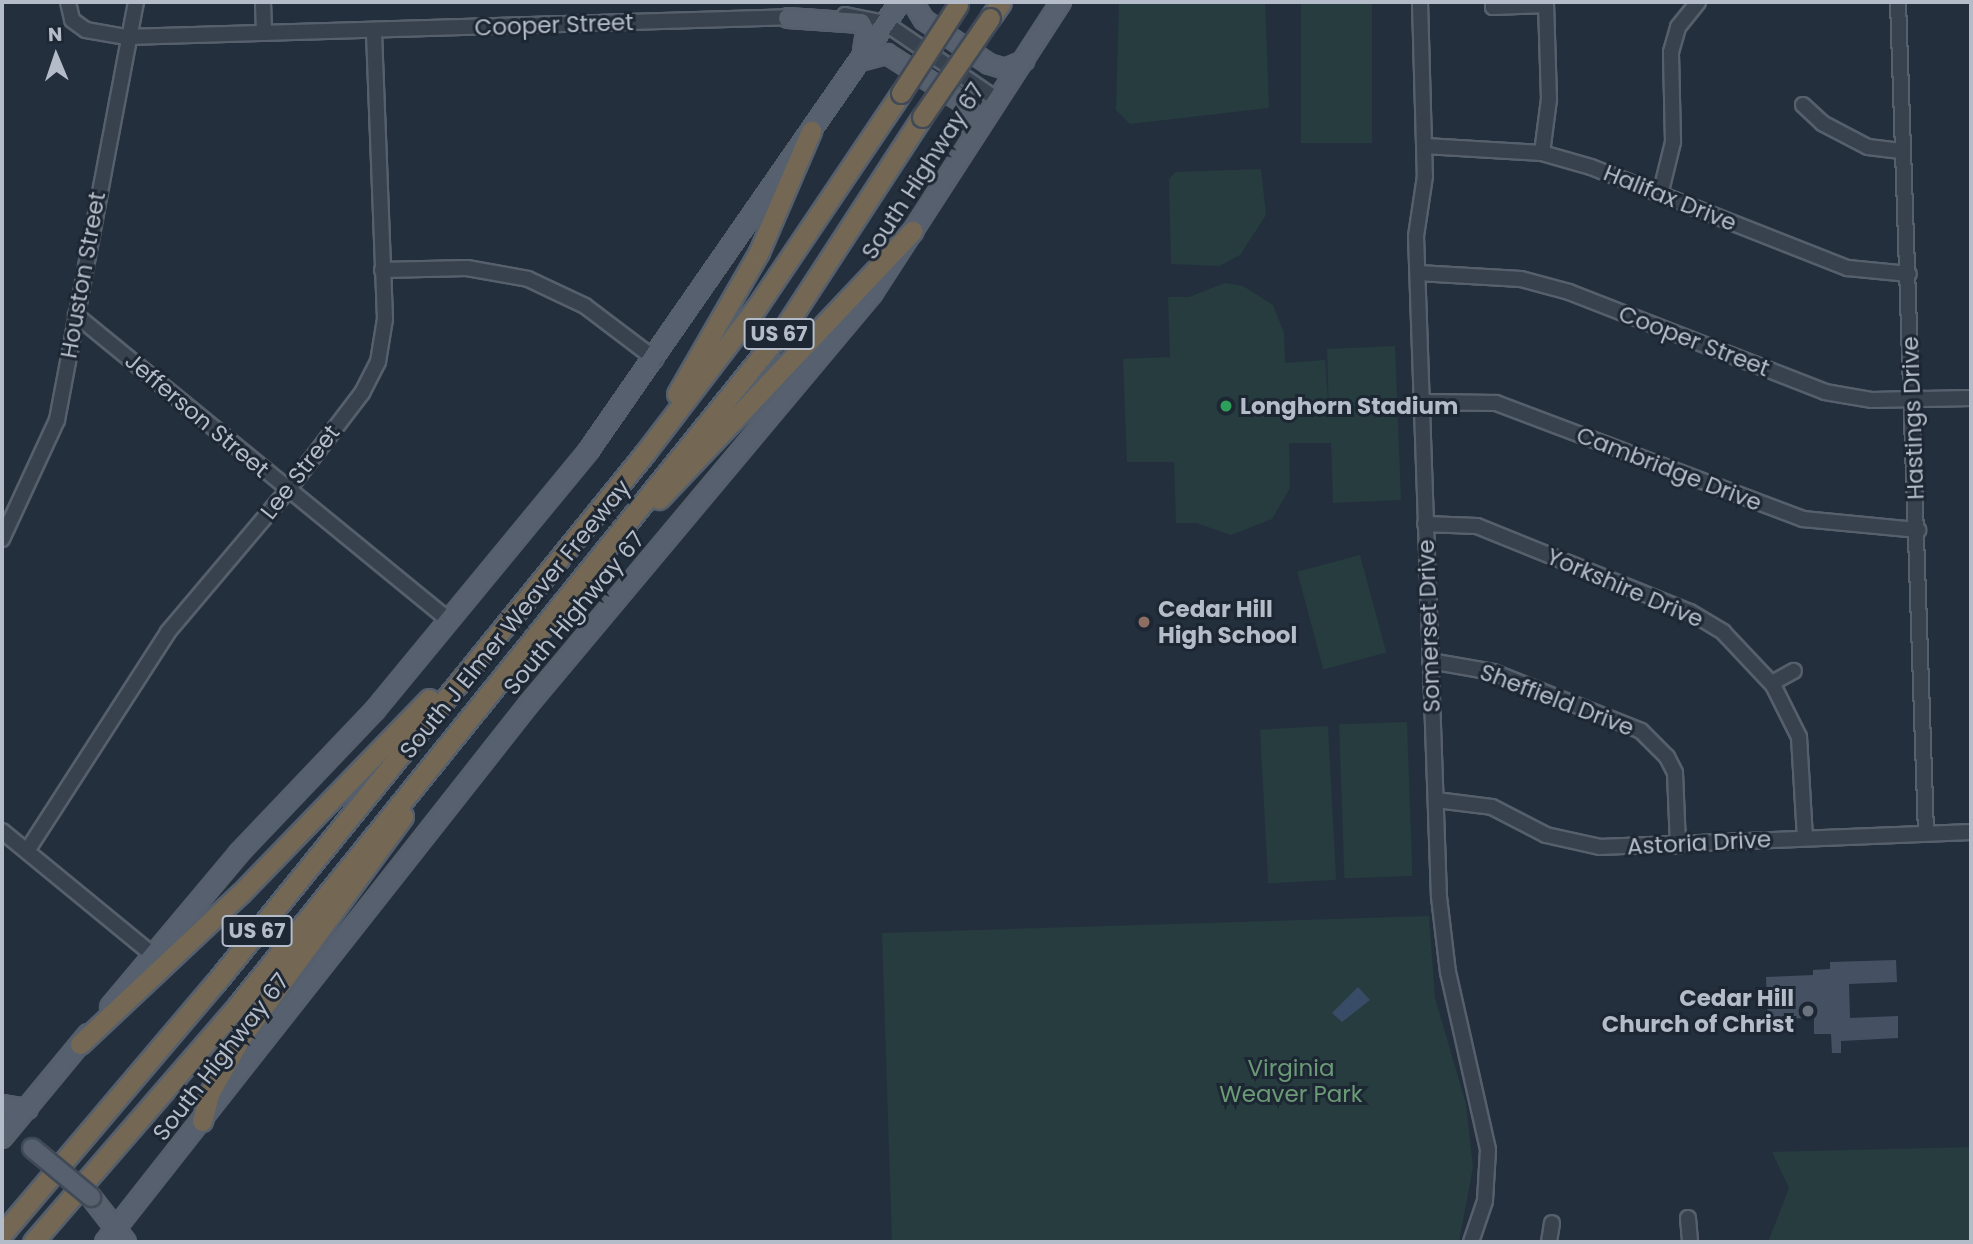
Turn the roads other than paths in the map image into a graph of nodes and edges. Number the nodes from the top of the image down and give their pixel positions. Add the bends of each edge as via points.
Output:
1 (68, 2) edge
2 (136, 2) edge
3 (263, 2) edge
4 (900, 2) edge
5 (913, 2) edge
6 (1061, 2) edge
7 (1420, 2) edge
8 (1493, 2) edge
9 (1698, 2) edge
10 (1898, 2) edge
11 (1546, 3) edge
12 (959, 4) edge
13 (858, 8) edge
14 (996, 10) edge
15 (788, 18) junction
16 (885, 23) junction
17 (374, 31) junction
18 (264, 33) junction
19 (126, 37) junction
20 (860, 61) junction
21 (1024, 61) junction
22 (998, 100) junction
23 (1804, 105) dead end
24 (811, 131) junction
25 (973, 137) junction
26 (1425, 146) junction
27 (1901, 151) junction
28 (1542, 153) junction
29 (1660, 195) junction
30 (912, 231) junction
31 (382, 270) junction
32 (1418, 273) junction
33 (1909, 274) junction
34 (76, 315) junction
35 (654, 359) junction
36 (1971, 398) edge
37 (1911, 401) junction
38 (1422, 402) junction
39 (645, 453) junction
40 (288, 490) junction
41 (1425, 524) junction
42 (1918, 530) junction
43 (615, 535) junction
44 (2, 539) edge
45 (449, 620) junction
46 (506, 622) junction
47 (1430, 662) junction
48 (1794, 671) dead end
49 (1772, 683) junction
50 (451, 736) junction
51 (1436, 800) junction
52 (2, 831) edge
53 (1971, 832) edge
54 (1926, 834) junction
55 (1805, 837) junction
56 (1678, 846) junction
57 (27, 851) junction
58 (153, 955) junction
59 (80, 1044) junction
60 (2, 1105) edge
61 (28, 1109) junction
62 (202, 1121) junction
63 (4, 1131) edge
64 (1688, 1218) dead end
65 (1552, 1223) dead end
66 (2, 1234) edge
67 (121, 1234) edge
68 (33, 1242) edge
69 (105, 1242) edge
70 (1471, 1242) edge
71 (1549, 1242) edge
72 (1690, 1242) edge

1 - 19 street, Cooper Street via 72,20 86,30
2 - 19 street, Houston Street
3 - 18 street
4 - 16 main road
5 - 21 main road via 924,20 989,64 1005,69
6 - 21 main road, South Highway 67
7 - 26 street, Somerset Drive
8 - 11 street via 1493,7
9 - 29 street via 1678,27 1671,52 1673,142
10 - 27 street, Hastings Drive
11 - 28 street via 1549,99
12 - 39 highway, South J Elmer Weaver Freeway / US 67, bridge via 756,308
13 - 15 street, Cooper Street
13 - 16 street, Cooper Street
14 - 43 highway, South J Elmer Weaver Freeway / US 67, bridge via 785,327
15 - 17 street, Cooper Street
15 - 20 main road via 861,23 866,39
16 - 20 main road
16 - 22 street, Cooper Street
17 - 18 street, Cooper Street
17 - 31 street, Lee Street
18 - 19 street, Cooper Street
19 - 34 street, Houston Street
20 - 24 main road
20 - 25 main road via 887,54 962,102 971,113
21 - 22 main road, South Highway 67
22 - 25 main road, South Highway 67
23 - 27 street via 1822,123 1868,147
24 - 35 main road
24 - 39 highway via 754,263
25 - 30 main road, South Highway 67
26 - 28 street, Halifax Drive
26 - 32 street, Somerset Drive
27 - 33 street, Hastings Drive
28 - 29 street, Halifax Drive
29 - 33 street, Halifax Drive via 1848,268
30 - 43 highway via 646,512
30 - 62 main road, South Highway 67 via 872,294 528,705
31 - 35 street via 467,268 528,279 585,306
31 - 40 street, Lee Street via 385,320 378,362 362,393
32 - 37 street, Cooper Street via 1521,279 1569,292 1825,392
32 - 38 street, Somerset Drive
33 - 37 street, Hastings Drive
34 - 40 street, Jefferson Street
34 - 44 street, Houston Street via 57,420
35 - 45 main road via 589,450
36 - 37 street, Cooper Street
37 - 42 street, Hastings Drive
38 - 41 street, Somerset Drive
38 - 42 street, Cambridge Drive via 1496,403 1803,519
39 - 46 highway, South J Elmer Weaver Freeway / US 67
40 - 45 street, Jefferson Street
40 - 57 street, Lee Street via 168,632
41 - 47 street, Somerset Drive
41 - 49 street, Yorkshire Drive via 1477,526 1690,612 1744,650
42 - 54 street, Hastings Drive
43 - 50 highway, South J Elmer Weaver Freeway / US 67
45 - 58 main road
46 - 59 highway via 473,648 370,764
46 - 66 highway, South J Elmer Weaver Freeway / US 67 via 216,982
47 - 51 street, Somerset Drive
47 - 56 street, Sheffield Drive via 1493,671 1641,731 1667,757 1675,774
48 - 49 street
49 - 55 street, Yorkshire Drive via 1799,737
50 - 62 highway via 439,763 375,857 240,1039 210,1093
50 - 68 highway, South J Elmer Weaver Freeway / US 67 via 238,1005
51 - 56 street, Astoria Drive via 1492,807 1571,844
51 - 70 street, Somerset Drive via 1448,972 1488,1150 1485,1201
52 - 57 street
53 - 54 street, Astoria Drive
54 - 55 street, Astoria Drive
55 - 56 street, Astoria Drive
57 - 58 street
58 - 59 main road
59 - 61 main road
60 - 61 main road
61 - 63 main road
62 - 67 main road, South Highway 67
63 - 67 main road, bridge via 91,1197
64 - 72 street
65 - 71 street
67 - 69 main road, South Highway 67

